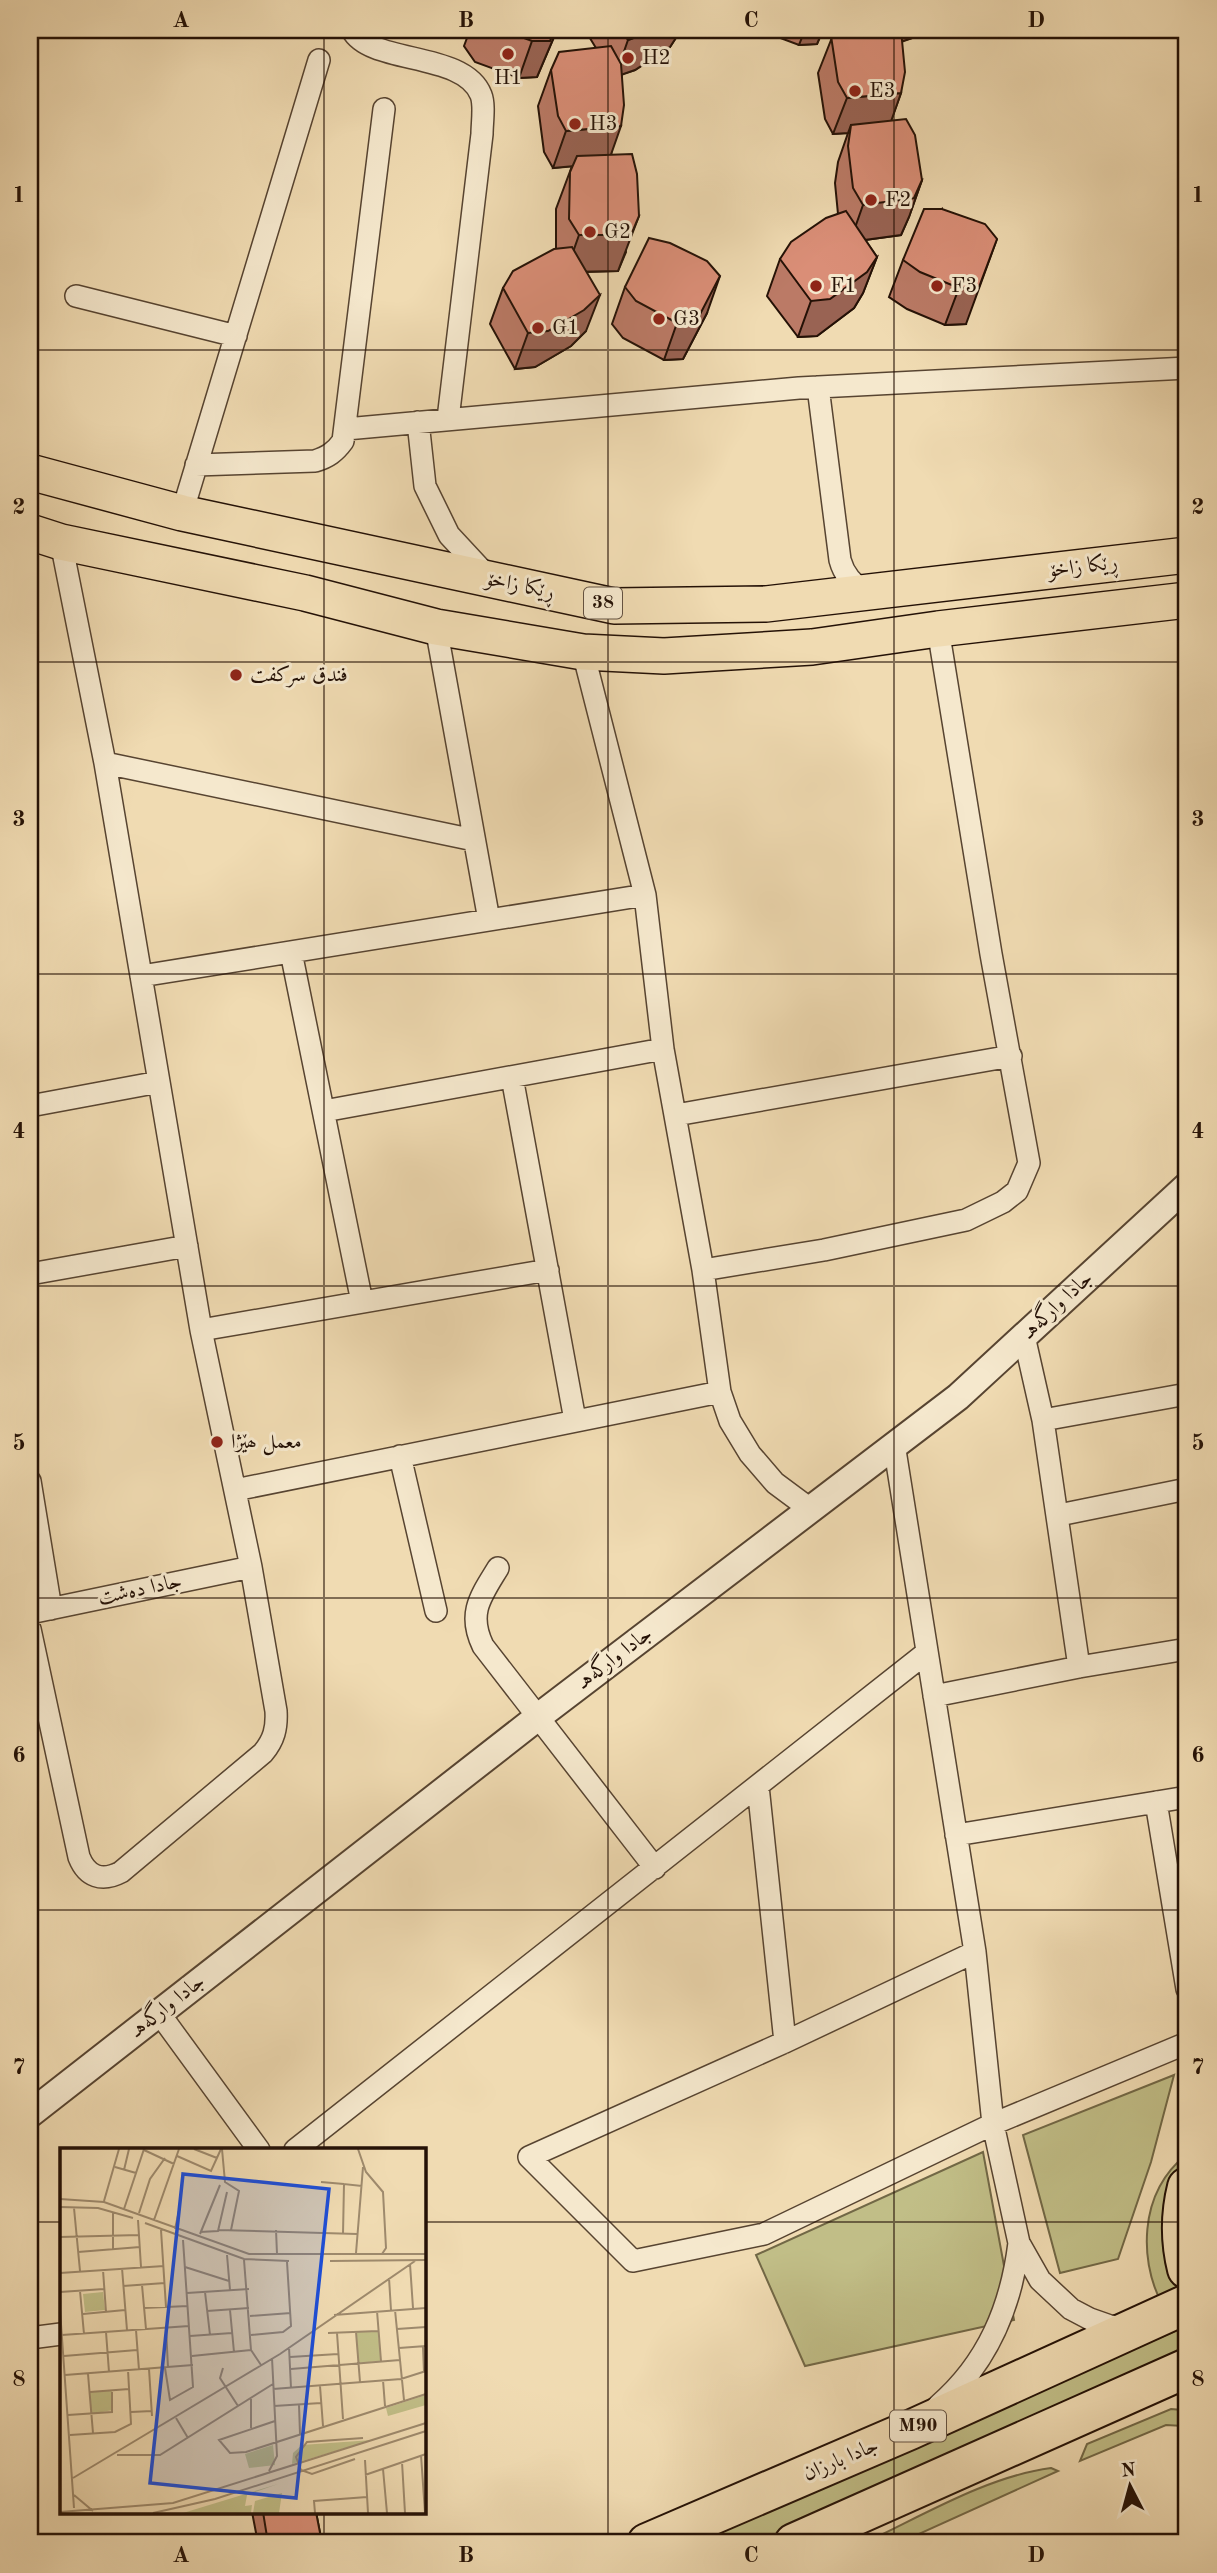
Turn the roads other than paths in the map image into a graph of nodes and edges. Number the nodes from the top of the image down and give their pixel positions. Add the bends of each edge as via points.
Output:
1 (352, 30) edge
2 (319, 60) dead end
3 (384, 109) dead end
4 (76, 296) dead end
5 (236, 336) junction
6 (1187, 368) edge
7 (818, 387) junction
8 (448, 419) junction
9 (418, 422) junction
10 (346, 429) junction
11 (196, 466) junction
12 (30, 472) edge
13 (182, 513) junction
14 (45, 537) edge
15 (1187, 555) edge
16 (840, 560) junction
17 (492, 580) junction
18 (866, 593) junction
19 (818, 599) junction
20 (1187, 600) edge
21 (436, 627) junction
22 (938, 629) junction
23 (583, 652) junction
24 (104, 763) junction
25 (474, 840) junction
26 (645, 895) junction
27 (489, 920) junction
28 (291, 952) junction
29 (141, 976) junction
30 (663, 1049) junction
31 (1011, 1056) junction
32 (512, 1077) junction
33 (159, 1082) junction
34 (30, 1106) edge
35 (324, 1111) junction
36 (677, 1115) junction
37 (1187, 1186) edge
38 (187, 1246) junction
39 (548, 1269) junction
40 (703, 1270) junction
41 (30, 1274) edge
42 (362, 1302) junction
43 (201, 1330) junction
44 (1024, 1336) junction
45 (720, 1392) junction
46 (1187, 1394) edge
47 (575, 1420) junction
48 (1043, 1420) junction
49 (894, 1444) junction
50 (400, 1456) junction
51 (30, 1481) edge
52 (1187, 1489) edge
53 (235, 1490) junction
54 (810, 1509) junction
55 (1059, 1515) junction
56 (251, 1567) junction
57 (498, 1568) dead end
58 (51, 1609) junction
59 (436, 1611) dead end
60 (30, 1613) edge
61 (30, 1629) edge
62 (1187, 1649) edge
63 (926, 1653) junction
64 (1079, 1667) junction
65 (934, 1696) junction
66 (538, 1717) junction
67 (758, 1786) junction
68 (1187, 1797) edge
69 (1156, 1802) junction
70 (956, 1835) junction
71 (655, 1868) junction
72 (975, 1952) junction
73 (1187, 1989) edge
74 (159, 2012) junction
75 (785, 2042) junction
76 (1187, 2043) edge
77 (30, 2114) edge
78 (993, 2124) junction
79 (258, 2148) edge
80 (299, 2148) edge
81 (1187, 2187) edge
82 (1019, 2243) junction
83 (1187, 2269) edge
84 (1187, 2304) edge
85 (1131, 2329) junction
86 (60, 2334) edge
87 (30, 2338) edge
88 (1187, 2368) edge
89 (910, 2430) junction
90 (647, 2543) edge
91 (794, 2543) edge

1 - 8 street via 371,46 449,68 471,80 482,97 482,134
2 - 5 street
3 - 10 street
4 - 5 street
5 - 11 street
6 - 7 street
7 - 8 street
7 - 16 street
8 - 9 street
9 - 10 street
9 - 17 street via 425,486 449,536
10 - 11 street via 336,451 315,461
11 - 13 street
12 - 13 highway, ڕێکا زاخۆ / 38
13 - 17 highway, ڕێکا زاخۆ / 38
14 - 21 highway via 305,593
14 - 24 street
15 - 18 highway, ڕێکا زاخۆ / 38
16 - 18 street via 852,583
16 - 19 street via 835,578
17 - 19 highway, ڕێکا زاخۆ / 38 via 614,606
18 - 19 highway, ڕێکا زاخۆ / 38
20 - 22 highway
21 - 23 highway
21 - 25 street
22 - 23 highway via 812,647 664,656
22 - 31 street
23 - 26 street
24 - 25 street
24 - 29 street
25 - 27 street
26 - 27 street
26 - 30 street
27 - 28 street
28 - 29 street
28 - 35 street
29 - 33 street
30 - 32 street
30 - 36 street
31 - 36 street
31 - 40 street via 1029,1163 1017,1191 1003,1202 966,1220
32 - 35 street
32 - 39 street
33 - 34 street
33 - 38 street
35 - 42 street
36 - 40 street
37 - 44 street, جادا وارگه‌هـ
38 - 41 street
38 - 43 street
39 - 42 street
39 - 47 street
40 - 45 street
42 - 43 street
43 - 53 street
44 - 48 street
44 - 49 street, جادا وارگه‌هـ via 958,1397
45 - 47 street
45 - 54 street via 730,1421 750,1454 775,1483
46 - 48 street
47 - 50 street
48 - 55 street
49 - 54 street, جادا وارگه‌هـ
49 - 63 street
50 - 53 street
50 - 59 street
51 - 58 street
52 - 55 street
53 - 56 street
54 - 66 street, جادا وارگه‌هـ
55 - 64 street
56 - 58 street, جادا دەشت
56 - 61 street via 276,1711 270,1744 111,1877 90,1875 79,1857
57 - 66 street via 478,1602 475,1625 483,1646
58 - 60 street, جادا دەشت
62 - 64 street
63 - 65 street
63 - 67 street
64 - 65 street
65 - 70 street
66 - 71 street
66 - 74 street, جادا وارگه‌هـ
67 - 71 street
67 - 75 street
68 - 69 street
69 - 70 street
69 - 73 street
70 - 72 street
71 - 80 street
72 - 75 street
72 - 78 street
74 - 77 street, جادا وارگه‌هـ
74 - 79 street
75 - 78 street via 529,2157 633,2261 764,2234
76 - 78 street
78 - 82 street
81 - 83 highway via 1181,2217
82 - 85 street via 1040,2280 1071,2309 1110,2326
82 - 89 street via 1011,2292 993,2338 966,2379
84 - 85 highway, جادا بارزان / M90
85 - 89 highway, جادا بارزان / M90
86 - 87 street
88 - 91 highway, M90
89 - 90 highway, جادا بارزان / M90

